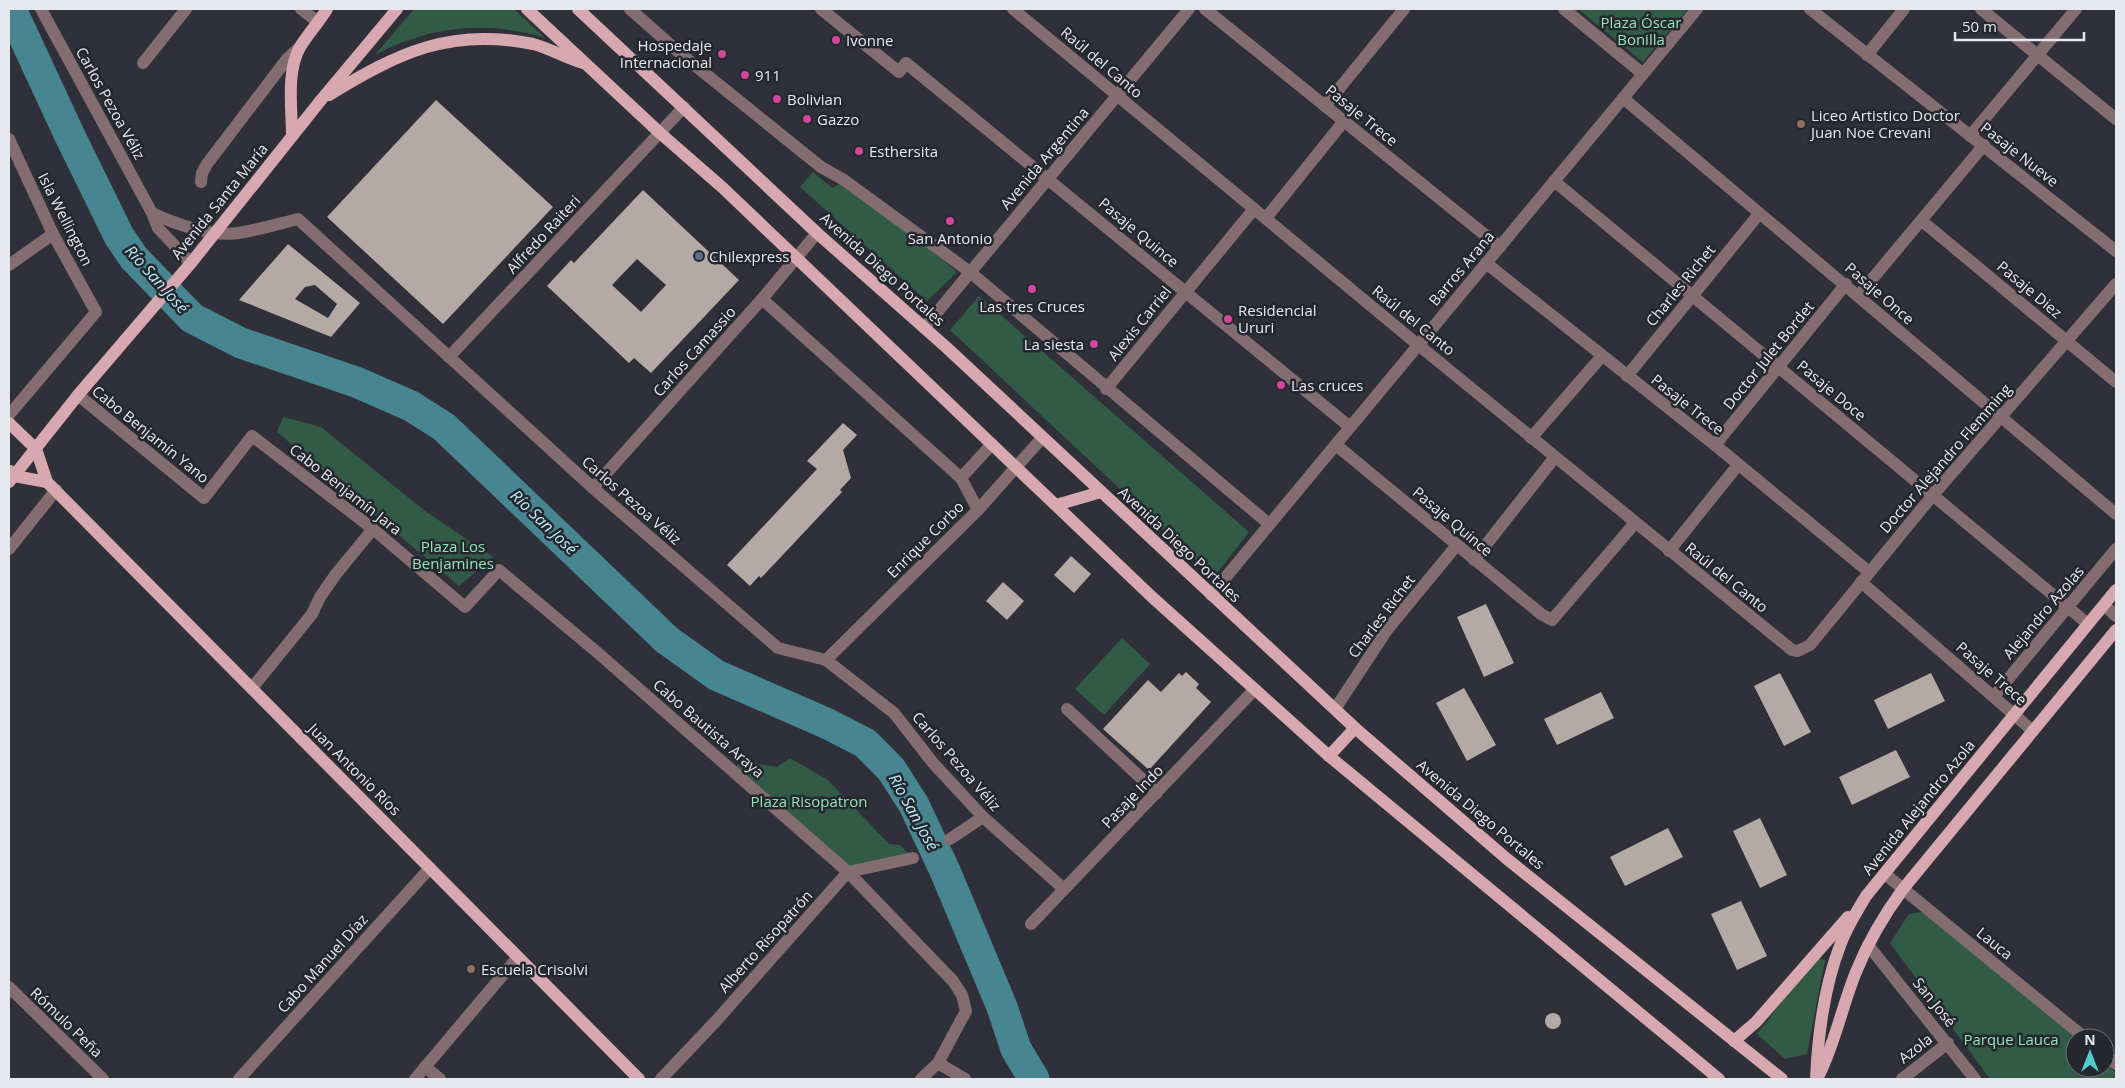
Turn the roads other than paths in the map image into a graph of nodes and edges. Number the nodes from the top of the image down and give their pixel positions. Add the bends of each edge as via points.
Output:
1 (41, 9) edge
2 (186, 9) edge
3 (301, 9) edge
4 (328, 9) edge
5 (397, 9) edge
6 (526, 9) edge
7 (578, 9) edge
8 (589, 9) edge
9 (630, 9) edge
10 (821, 9) edge
11 (1013, 9) edge
12 (1205, 9) edge
13 (1404, 9) edge
14 (1564, 9) edge
15 (1697, 9) edge
16 (1810, 9) edge
17 (1904, 9) edge
18 (1981, 9) edge
19 (2076, 9) edge
20 (1186, 10) edge
21 (318, 22) junction
22 (594, 24) junction
23 (300, 47) junction
24 (1867, 54) junction
25 (2037, 55) junction
26 (144, 63) dead end
27 (586, 64) junction
28 (1643, 74) junction
29 (1117, 95) junction
30 (1623, 98) junction
31 (321, 100) junction
32 (684, 106) junction
33 (1325, 106) junction
34 (2116, 119) edge
35 (1344, 121) junction
36 (660, 133) junction
37 (292, 136) junction
38 (1970, 136) junction
39 (9, 139) edge
40 (1984, 146) junction
41 (1048, 178) junction
42 (1554, 181) junction
43 (201, 182) dead end
44 (1254, 209) junction
45 (152, 213) junction
46 (1758, 214) junction
47 (1266, 218) junction
48 (1922, 221) junction
49 (214, 232) junction
50 (817, 233) junction
51 (53, 234) junction
52 (1500, 247) junction
53 (2116, 251) edge
54 (796, 257) junction
55 (1486, 263) junction
56 (9, 265) edge
57 (187, 267) junction
58 (970, 272) junction
59 (1846, 284) junction
60 (2116, 284) edge
61 (1185, 292) junction
62 (1692, 296) junction
63 (1858, 296) junction
64 (762, 299) junction
65 (924, 328) junction
66 (2067, 341) junction
67 (1419, 344) junction
68 (1602, 356) junction
69 (449, 357) junction
70 (1779, 367) junction
71 (1627, 376) junction
72 (2116, 382) edge
73 (1106, 388) junction
74 (78, 395) junction
75 (9, 415) edge
76 (2001, 418) junction
77 (9, 423) edge
78 (1350, 427) junction
79 (252, 436) joint
80 (1042, 438) junction
81 (1532, 438) junction
82 (992, 444) junction
83 (1336, 444) junction
84 (1715, 445) junction
85 (36, 449) junction
86 (1554, 457) junction
87 (1738, 465) junction
88 (1017, 467) junction
89 (11, 476) edge
90 (961, 478) junction
91 (52, 486) junction
92 (594, 488) junction
93 (1101, 492) junction
94 (1933, 495) junction
95 (1056, 505) junction
96 (978, 510) junction
97 (2116, 514) edge
98 (1635, 523) junction
99 (1269, 524) junction
100 (373, 529) junction
101 (1457, 545) junction
102 (9, 549) edge
103 (2116, 549) edge
104 (1669, 551) junction
105 (1474, 560) junction
106 (499, 570) joint
107 (1865, 577) junction
108 (2116, 590) edge
109 (1211, 595) junction
110 (2104, 606) junction
111 (2067, 608) junction
112 (2116, 616) edge
113 (2088, 624) junction
114 (2116, 630) edge
115 (1798, 652) joint
116 (826, 660) junction
117 (252, 688) junction
118 (1255, 689) junction
119 (1994, 696) junction
120 (1334, 709) junction
121 (1067, 710) dead end
122 (2015, 714) junction
123 (1355, 728) junction
124 (2033, 731) junction
125 (1329, 756) junction
126 (1157, 793) junction
127 (983, 817) junction
128 (950, 839) dead end
129 (913, 858) dead end
130 (430, 868) junction
131 (848, 872) junction
132 (1885, 874) junction
133 (1064, 889) junction
134 (1903, 889) junction
135 (1866, 896) junction
136 (1031, 924) dead end
137 (1868, 945) junction
138 (518, 956) junction
139 (9, 987) edge
140 (2073, 1028) edge
141 (1734, 1041) junction
142 (1948, 1043) junction
143 (938, 1063) junction
144 (425, 1067) junction
145 (635, 1078) edge
146 (104, 1079) edge
147 (239, 1079) edge
148 (415, 1079) edge
149 (440, 1079) edge
150 (660, 1079) edge
151 (922, 1079) edge
152 (965, 1079) edge
153 (1719, 1079) edge
154 (1782, 1079) edge
155 (1816, 1079) edge
156 (1902, 1079) edge
157 (1975, 1079) edge

1 - 45 street, Carlos Pezoa Véliz
2 - 26 street
3 - 21 street
4 - 21 main road
5 - 31 main road, Avenida Santa María
6 - 27 main road
7 - 22 main road, Avenida Diego Portales
8 - 22 main road
9 - 58 street via 821,167 844,180
10 - 41 street, Pasaje Quince
11 - 29 street, Raúl del Canto
12 - 33 street, Pasaje Trece
13 - 33 street
14 - 28 street
15 - 28 street, Barros Arana
16 - 24 street, Pasaje Nueve
17 - 24 street
18 - 25 street
19 - 25 street
20 - 29 street, Avenida Argentina
21 - 23 main road
22 - 32 main road, Avenida Diego Portales
23 - 37 main road via 292,71
23 - 43 street, Avenida Santa María via 202,172
24 - 38 street, Pasaje Nueve
25 - 34 street
25 - 38 street
27 - 31 main road via 535,45 490,38 458,39 430,45 387,63
27 - 36 main road
28 - 30 street, Barros Arana
29 - 41 street, Avenida Argentina
29 - 44 street, Raúl del Canto
30 - 42 street, Barros Arana
30 - 46 street, Pasaje Once
31 - 37 main road, Avenida Santa María
32 - 36 street, Alfredo Raiteri
32 - 50 main road, Avenida Diego Portales
33 - 35 street, Pasaje Trece
35 - 47 street
35 - 52 street, Pasaje Trece
36 - 54 main road
36 - 69 street, Alfredo Raiteri
37 - 49 main road, Avenida Santa María
38 - 40 street, Pasaje Nueve
39 - 51 street, Isla Wellington
40 - 48 street
40 - 53 street, Pasaje Nueve
41 - 58 street, Avenida Argentina
41 - 61 street, Pasaje Quince
42 - 52 street, Barros Arana
42 - 62 street, Pasaje Doce
44 - 47 street, Raúl del Canto
44 - 61 street, Alexis Carriel
45 - 49 street, Carlos Pezoa Véliz via 171,222
45 - 57 street, Carlos Pezoa Véliz via 158,228
46 - 59 street, Pasaje Once
46 - 62 street, Charles Richet
47 - 67 street, Raúl del Canto
48 - 63 street
48 - 66 street, Pasaje Diez
49 - 57 main road, Avenida Santa María
49 - 69 street, Carlos Pezoa Véliz via 236,233 298,219
50 - 54 street, Carlos Camassio
50 - 65 main road, Avenida Diego Portales
51 - 56 street
51 - 75 street, Isla Wellington via 96,312
52 - 55 street, Barros Arana
54 - 64 street, Carlos Camassio
54 - 82 main road
55 - 67 street, Barros Arana
55 - 68 street, Pasaje Trece
57 - 74 main road, Avenida Santa María
58 - 65 street, Avenida Argentina
58 - 73 street
59 - 63 street, Pasaje Once
59 - 70 street, Doctor Julet Bordet
60 - 66 street, Doctor Alejandro Flemming
61 - 73 street, Alexis Carriel
61 - 78 street, Pasaje Quince
62 - 70 street, Pasaje Doce
62 - 71 street, Charles Richet
63 - 76 street, Pasaje Once
64 - 90 street
64 - 92 street, Carlos Camassio
65 - 80 main road, Avenida Diego Portales
66 - 72 street, Pasaje Diez
66 - 76 street, Doctor Alejandro Flemming
67 - 78 street, Barros Arana
67 - 81 street, Raúl del Canto
68 - 71 street, Pasaje Trece
68 - 81 street
69 - 92 street, Carlos Pezoa Véliz
70 - 84 street, Doctor Julet Bordet
70 - 94 street, Pasaje Doce
71 - 84 street, Pasaje Trece
73 - 99 street
74 - 79 street, Cabo Benjamín Yano via 204,498
74 - 85 main road, Avenida Santa María
76 - 94 street, Doctor Alejandro Flemming
76 - 97 street, Pasaje Once
77 - 85 main road, Juan Antonio Ríos
78 - 83 street, Barros Arana
79 - 100 street, Cabo Benjamín Jara
80 - 88 street, Enrique Corbo
80 - 93 main road, Avenida Diego Portales
81 - 86 street, Raúl del Canto
82 - 88 main road
82 - 90 street
83 - 99 street, Barros Arana
83 - 101 street, Pasaje Quince
84 - 87 street, Pasaje Trece
85 - 89 main road, Avenida Santa María
85 - 91 main road, Juan Antonio Ríos
86 - 98 street, Raúl del Canto
86 - 105 street
87 - 104 street
87 - 107 street, Pasaje Trece
88 - 95 main road
88 - 96 street, Enrique Corbo
89 - 91 main road
90 - 96 street
91 - 102 street
91 - 117 main road, Juan Antonio Ríos
92 - 116 street, Carlos Pezoa Véliz via 778,648
93 - 95 main road
93 - 109 main road, Avenida Diego Portales
94 - 107 street, Doctor Alejandro Flemming
94 - 111 street, Pasaje Doce
95 - 118 main road
96 - 116 street, Enrique Corbo
98 - 104 street, Raúl del Canto
98 - 105 street, Pasaje Quince via 1552,620
99 - 109 street, Barros Arana
100 - 106 street, Cabo Benjamín Jara via 465,607
100 - 117 street via 336,574 312,614
101 - 105 street, Pasaje Quince
101 - 120 street, Charles Richet via 1387,630
103 - 111 street, Alejandro Azolas
104 - 115 street, Raúl del Canto via 1787,647
106 - 131 street, Cabo Bautista Araya
107 - 115 street, Doctor Alejandro Flemming via 1810,645
107 - 119 street, Pasaje Trece
108 - 110 main road, Avenida Alejandro Azola
109 - 120 main road, Avenida Diego Portales
110 - 112 street
110 - 113 main road, Avenida Alejandro Azola
111 - 113 street, Pasaje Doce
111 - 119 street, Alejandro Azolas
113 - 122 main road, Avenida Alejandro Azola
114 - 124 main road, Avenida Alejandro Azola
116 - 127 street, Carlos Pezoa Véliz via 894,713 933,763
117 - 130 main road, Juan Antonio Ríos
118 - 125 main road
118 - 126 street, Pasaje Indo
119 - 122 street, Pasaje Trece
120 - 123 main road, Avenida Diego Portales
121 - 126 street
122 - 124 street, Pasaje Trece
122 - 132 main road, Avenida Alejandro Azola
123 - 125 main road
123 - 141 main road, Avenida Diego Portales via 1507,859
124 - 134 main road, Avenida Alejandro Azola
125 - 153 main road
126 - 133 street, Pasaje Indo
127 - 128 street
127 - 133 street, Carlos Pezoa Véliz
129 - 131 street
130 - 138 main road, Juan Antonio Ríos
130 - 147 street, Cabo Manuel Díaz
131 - 143 street, Cabo Bautista Araya via 953,981 962,995 966,1010
131 - 150 street, Alberto Risopatrón
132 - 134 street, Lauca
132 - 135 main road, Avenida Alejandro Azola
133 - 136 street, Pasaje Indo
134 - 137 main road, Avenida Alejandro Azola
134 - 140 street, Lauca
135 - 141 main road via 1756,1022
135 - 155 main road, Avenida Alejandro Azola via 1840,944 1832,969 1820,1029
137 - 142 street, San José
137 - 155 main road, Avenida Alejandro Azola via 1855,973 1826,1062
138 - 144 street
138 - 145 main road, Juan Antonio Ríos
139 - 146 street, Rómulo Peña
141 - 154 main road, Avenida Diego Portales
142 - 156 street, Azola
142 - 157 street, San José
143 - 151 street
143 - 152 street
144 - 148 street
144 - 149 street

